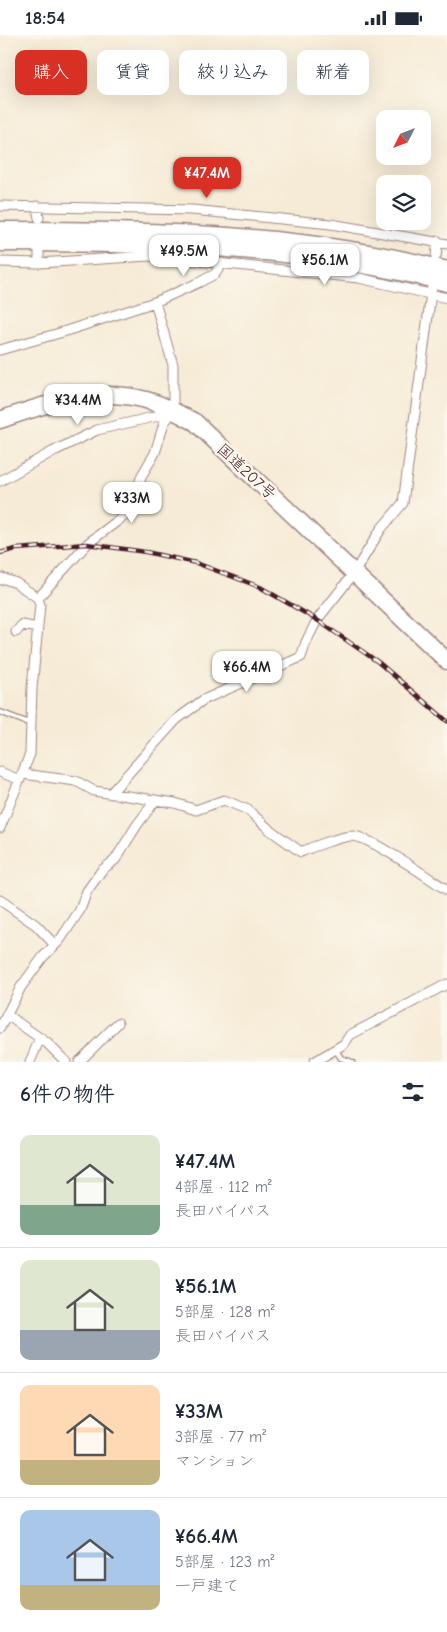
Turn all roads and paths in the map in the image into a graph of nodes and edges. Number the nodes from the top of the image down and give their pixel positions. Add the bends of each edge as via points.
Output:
1 (0, 206) edge
2 (37, 206) junction
3 (39, 217) dead end
4 (0, 230) edge
5 (0, 243) edge
6 (443, 243) edge
7 (39, 252) dead end
8 (436, 255) dead end
9 (0, 262) edge
10 (39, 263) junction
11 (222, 263) junction
12 (447, 270) edge
13 (437, 288) edge
14 (447, 298) edge
15 (155, 302) junction
16 (0, 350) edge
17 (173, 411) junction
18 (0, 420) edge
19 (0, 481) edge
20 (354, 573) junction
21 (0, 580) edge
22 (38, 597) junction
23 (38, 628) junction
24 (16, 632) dead end
25 (447, 661) edge
26 (0, 713) edge
27 (31, 724) junction
28 (0, 772) edge
29 (22, 777) junction
30 (110, 794) junction
31 (156, 801) junction
32 (0, 828) edge
33 (447, 890) edge
34 (0, 900) edge
35 (55, 945) junction
36 (447, 984) edge
37 (7, 1015) junction
38 (118, 1023) dead end
39 (0, 1028) edge
40 (40, 1037) junction
41 (335, 1049) junction
42 (30, 1062) edge
43 (66, 1062) edge
44 (79, 1062) edge
45 (314, 1062) edge
46 (352, 1062) edge

1 - 2 street
2 - 3 street
2 - 6 street via 192,210 331,224
4 - 12 highway via 208,235 354,251
5 - 13 highway via 154,245 271,251 355,264
6 - 8 street
7 - 10 street
9 - 10 street
10 - 11 street via 149,256
11 - 13 street
11 - 15 street via 215,274 200,283
13 - 14 street
13 - 20 street via 404,503 381,529
15 - 16 street
15 - 17 street via 174,365
17 - 18 highway, 国道207号 via 143,399 87,395 42,405
17 - 19 street via 97,431
17 - 20 highway, 国道207号 via 195,422
17 - 22 street via 164,423 155,453 142,475 132,505 124,516 87,544
20 - 25 highway, 国道207号
20 - 30 street via 317,620 301,657 203,700 176,720
21 - 22 street via 16,583
22 - 23 street
23 - 24 street via 22,625
23 - 27 street
26 - 27 lane
27 - 29 street via 30,753
28 - 29 street
29 - 30 street via 76,781 94,791
29 - 32 street
30 - 31 street
31 - 33 street via 196,809 224,800 248,810 301,852 354,836 380,848
31 - 35 street via 87,891 80,910
34 - 35 street via 36,925
35 - 37 street via 21,987
36 - 41 street via 350,1035
37 - 39 street
37 - 40 street
38 - 44 street
40 - 42 street
40 - 43 street
41 - 45 street
41 - 46 lane via 341,1058

